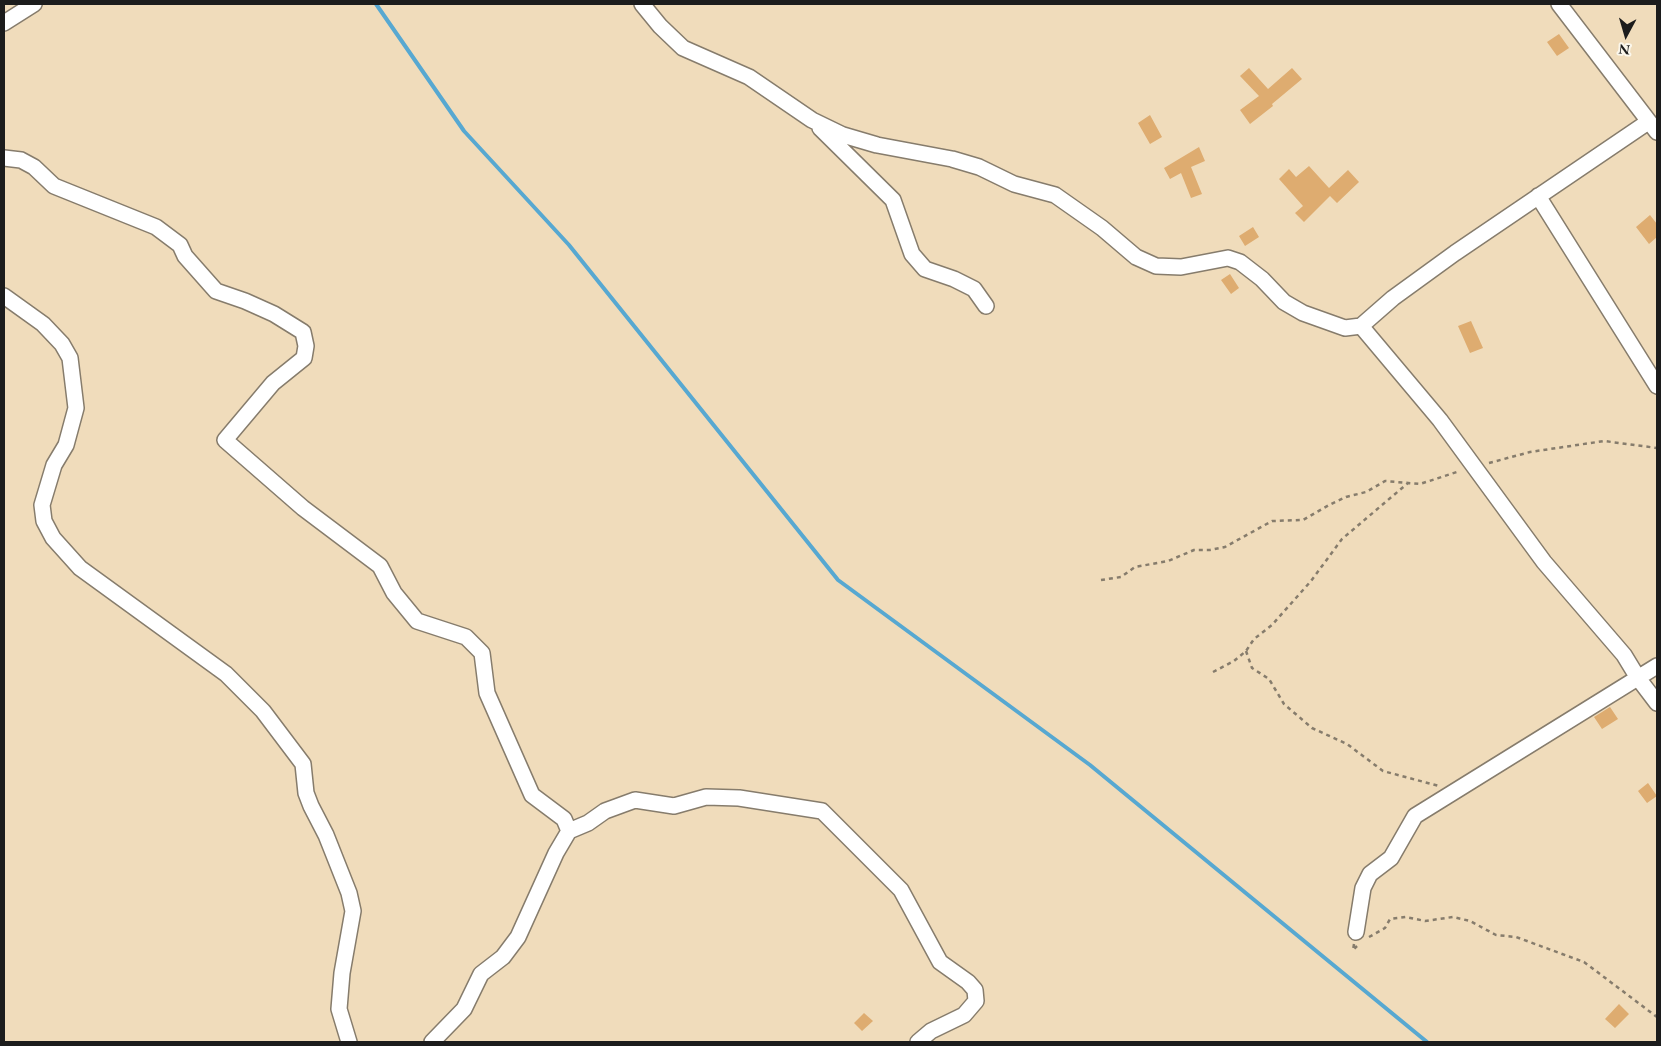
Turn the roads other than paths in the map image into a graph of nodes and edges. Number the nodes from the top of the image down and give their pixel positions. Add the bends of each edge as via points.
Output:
1 (34, 4) edge
2 (642, 4) edge
3 (1559, 4) edge
4 (4, 23) edge
5 (812, 120) junction
6 (1653, 127) edge
7 (4, 158) edge
8 (1538, 196) junction
9 (4, 296) edge
10 (986, 306) dead end
11 (1361, 326) junction
12 (1657, 386) edge
13 (1657, 666) edge
14 (1638, 678) junction
15 (1657, 702) edge
16 (569, 831) junction
17 (1356, 932) road end
18 (349, 1042) edge
19 (432, 1042) edge
20 (918, 1042) edge

1 - 4 street
2 - 5 street via 683,48 749,77
3 - 6 street
5 - 10 street via 893,200 912,254 925,269 974,289
5 - 11 street via 877,145 952,159 979,167 1014,184 1055,194 1136,257 1156,266 1181,267 1228,258 1240,262 1284,302 1303,313 1345,328
6 - 8 street
7 - 16 street via 21,160 34,167 54,186 156,226 180,245 185,256 216,291 267,311 303,332 304,358 272,383 225,440 303,508 380,566 394,593 416,621 466,637 482,652 487,693 532,796 564,819
8 - 11 street via 1393,298
8 - 12 street
9 - 18 street via 43,324 70,358 76,408 66,445 54,465 42,505 44,521 53,538 80,568 226,674 263,711 303,764 306,793 326,835 352,910 339,1009
11 - 14 street via 1440,420 1544,562 1624,655
13 - 14 street
14 - 15 street
14 - 17 street via 1415,816 1391,858 1370,874 1363,888
16 - 19 street via 518,937 503,957 481,974 464,1009
16 - 20 street via 605,811 635,800 674,806 706,797 739,798 822,811 900,890 940,962 975,990 976,1000 964,1015 931,1031

